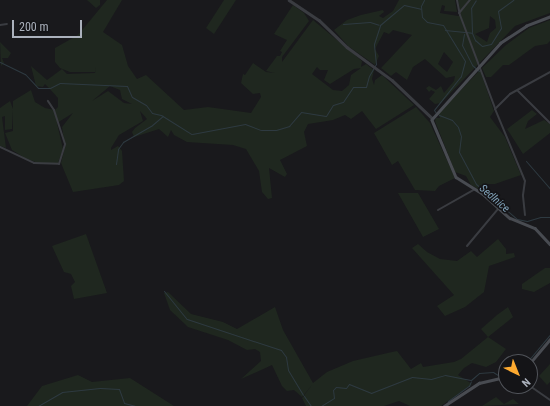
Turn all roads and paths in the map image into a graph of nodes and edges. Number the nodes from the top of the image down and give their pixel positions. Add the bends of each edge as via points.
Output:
1 (289, 0) edge
2 (457, 0) edge
3 (470, 0) edge
4 (459, 13) junction
5 (550, 17) edge
6 (7, 24) dead end
7 (0, 25) edge
8 (479, 66) junction
9 (550, 72) edge
10 (518, 91) junction
11 (48, 101) dead end
12 (495, 109) junction
13 (432, 118) junction
14 (550, 122) edge
15 (0, 147) edge
16 (475, 189) junction
17 (438, 210) dead end
18 (498, 210) junction
19 (525, 215) dead end
20 (550, 244) edge
21 (467, 246) dead end
22 (550, 339) edge
23 (538, 354) edge
24 (498, 379) edge
25 (538, 392) edge
26 (550, 400) edge
27 (444, 406) edge

1 - 13 street via 319,20 349,49 392,80
2 - 4 street
3 - 4 street
4 - 8 street
5 - 8 main road via 510,36
6 - 7 street
8 - 12 street
8 - 13 main road
9 - 10 street
10 - 12 street via 510,94
10 - 14 street
11 - 15 street via 54,110 65,144 59,164 34,163
12 - 19 street via 525,181
13 - 16 main road via 452,170 461,182
16 - 17 street
16 - 18 main road
18 - 20 main road via 535,228
18 - 21 street
22 - 23 main road
24 - 27 main road via 479,383
25 - 26 street

